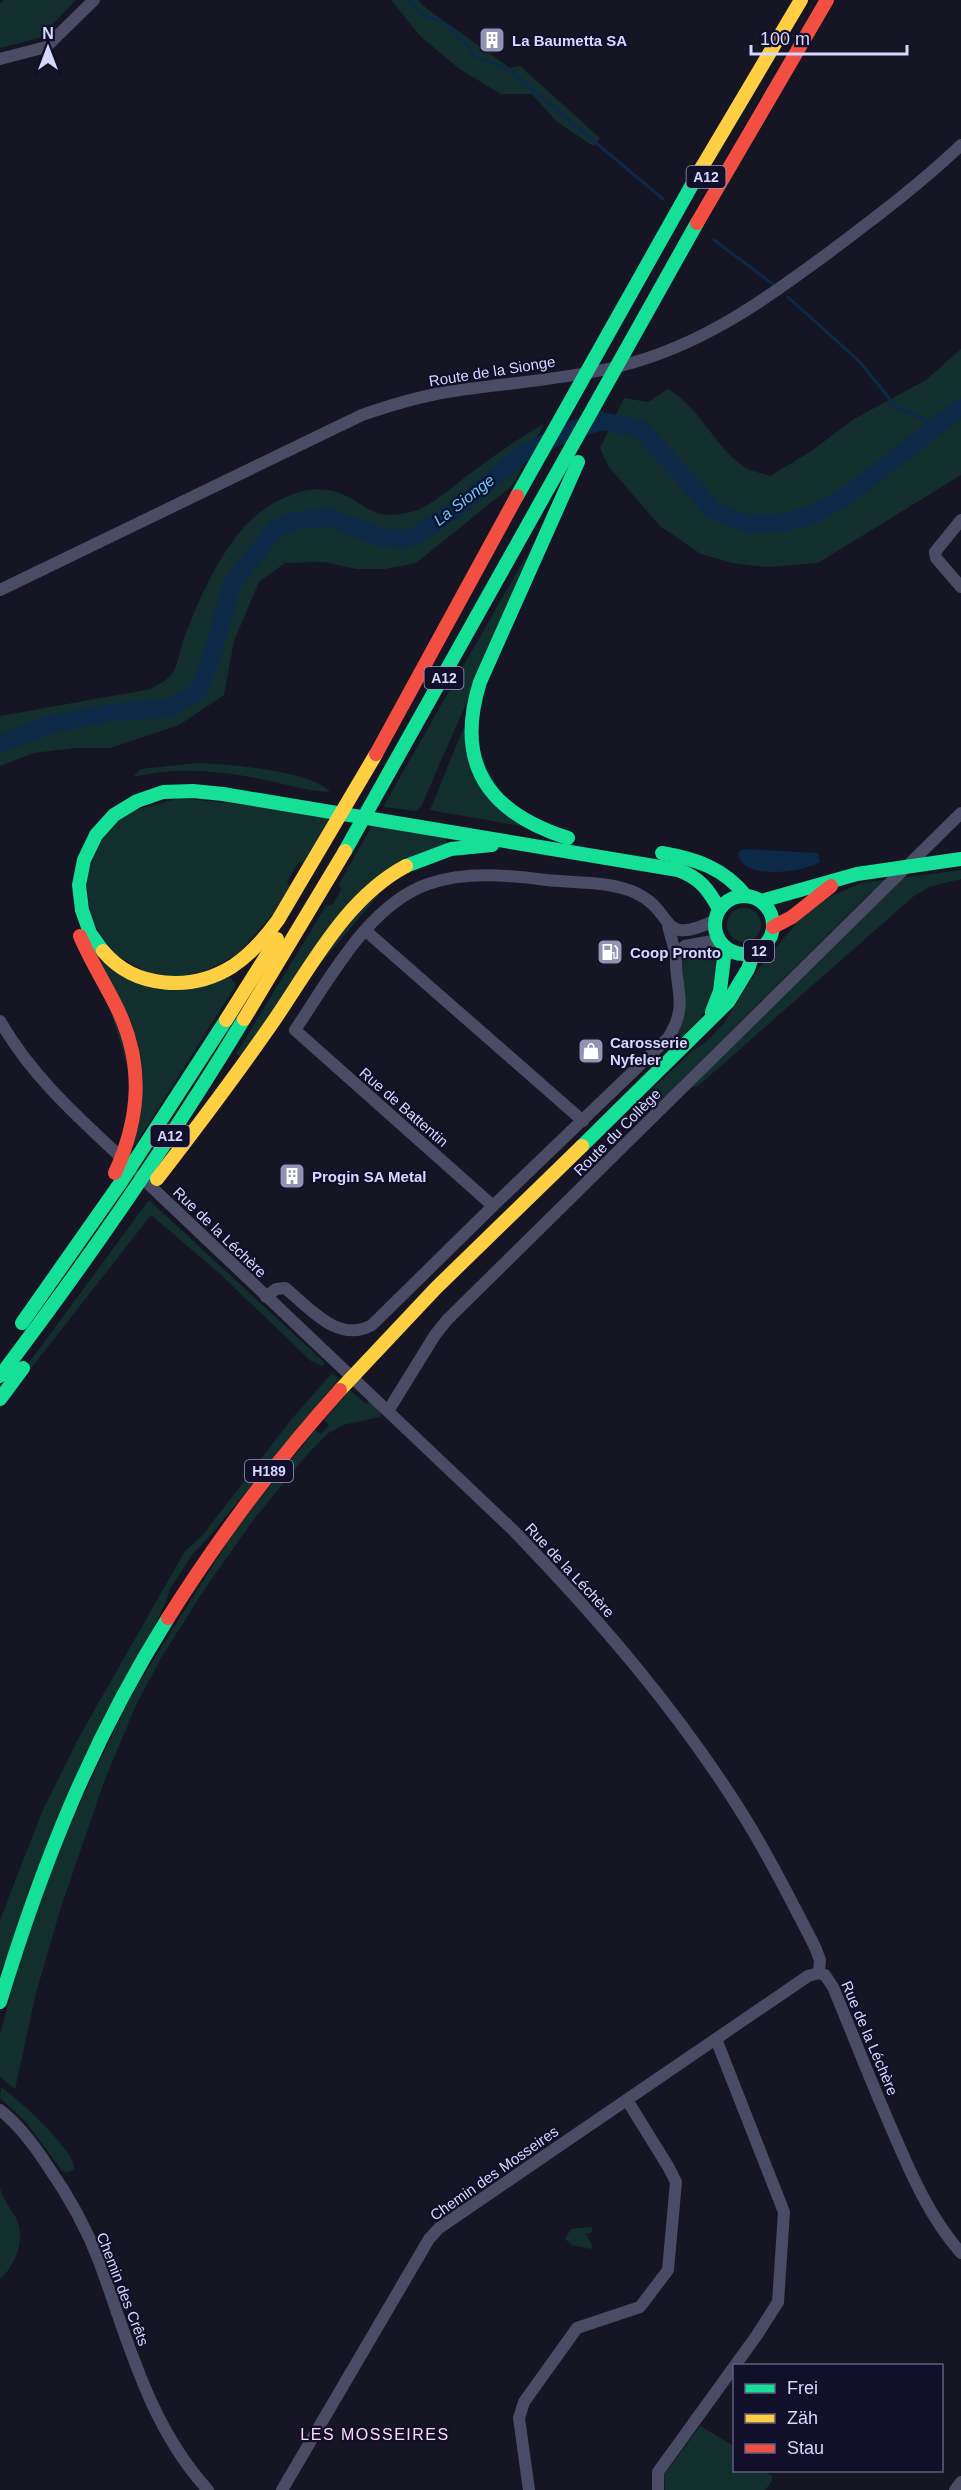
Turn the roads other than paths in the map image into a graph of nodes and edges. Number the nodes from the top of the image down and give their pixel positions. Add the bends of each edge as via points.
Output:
1 (94, 0) edge
2 (801, 0) edge
3 (810, 0) edge
4 (827, 0) edge
5 (0, 58) edge
6 (961, 145) edge
7 (626, 350) junction
8 (599, 358) junction
9 (536, 473) junction
10 (961, 520) edge
11 (961, 587) edge
12 (0, 590) edge
13 (315, 804) junction
14 (961, 813) edge
15 (403, 818) junction
16 (568, 838) junction
17 (532, 845) junction
18 (961, 860) edge
19 (840, 879) junction
20 (746, 896) junction
21 (761, 901) junction
22 (717, 915) junction
23 (668, 926) junction
24 (773, 927) junction
25 (366, 931) junction
26 (722, 945) junction
27 (753, 954) junction
28 (676, 955) junction
29 (708, 1020) junction
30 (0, 1021) edge
31 (583, 1122) junction
32 (493, 1206) junction
33 (78, 1245) junction
34 (266, 1297) junction
35 (12, 1336) dead end
36 (0, 1376) edge
37 (0, 1399) edge
38 (387, 1411) junction
39 (819, 1973) junction
40 (0, 2002) edge
41 (716, 2039) junction
42 (627, 2100) junction
43 (0, 2110) edge
44 (961, 2253) edge
45 (735, 2364) edge
46 (733, 2367) edge
47 (961, 2482) edge
48 (206, 2489) edge
49 (282, 2490) edge
50 (529, 2490) edge
51 (658, 2490) edge
52 (955, 2490) edge

1 - 5 street via 46,47
2 - 8 highway via 717,142
3 - 8 highway, A12
4 - 7 highway, A12
6 - 12 street, Route de la Sionge via 891,206 785,285 696,341 604,370 439,393 363,415
7 - 16 highway via 480,682 470,723 473,757 491,793 519,818
7 - 36 highway, A12 via 402,752 263,991 126,1202
8 - 9 highway, A12
9 - 13 highway via 335,825 273,928 259,944 212,978 168,984 144,979 121,968 91,934 80,899 84,857 99,830 129,804 160,793 192,791
9 - 33 highway, A12 via 295,911 163,1121
10 - 11 street via 934,552
13 - 15 highway
13 - 33 highway via 211,783 160,783 119,799 101,814 82,839 71,875 74,916 127,1031 138,1088 136,1115 126,1150
14 - 38 street, Route du Collège via 447,1320
15 - 16 highway
15 - 17 highway
16 - 20 highway via 695,859 729,876
17 - 22 highway via 685,872 706,885
17 - 37 highway via 468,846 438,852 398,870 365,898
18 - 19 highway, 12
19 - 21 highway, 12
19 - 24 highway, 12
20 - 21 highway
20 - 22 highway via 728,900
21 - 24 highway, 12 via 771,913
22 - 23 street via 688,931
22 - 26 highway, 12
23 - 25 street, Rue de Battentin via 652,904 633,892 492,875 450,879 422,887 397,902
23 - 28 street
24 - 27 highway, 12 via 767,944
25 - 31 street
25 - 32 street, Rue de Battentin via 295,1030
26 - 27 highway, 12 via 734,953
26 - 28 street via 685,946
26 - 29 highway, 12 via 720,991
27 - 29 highway, 12 via 732,997
28 - 31 street via 681,1006 672,1033
29 - 40 highway, H189 via 378,1348 306,1428 217,1540 145,1654 76,1788 30,1900
30 - 34 street, Rue de la Léchère via 32,1070 57,1097
31 - 32 street
32 - 34 street via 363,1330 353,1332 334,1327 285,1288
33 - 35 highway, A12
34 - 38 street, Rue de la Léchère
38 - 39 street, Rue de la Léchère via 567,1586 664,1702 745,1818 815,1947
39 - 41 street, Chemin des Mosseires via 808,1976
39 - 44 street, Rue de la Léchère via 833,1987 918,2188
41 - 42 street, Chemin des Mosseires
41 - 45 street via 784,2212 778,2302
42 - 49 street, Chemin des Mosseires via 438,2228
42 - 50 street via 676,2182 669,2270 640,2307 578,2328 524,2402 519,2418
43 - 48 street, Chemin des Crêts via 35,2147 73,2205 98,2259 156,2413
46 - 51 street via 658,2472
47 - 52 street

